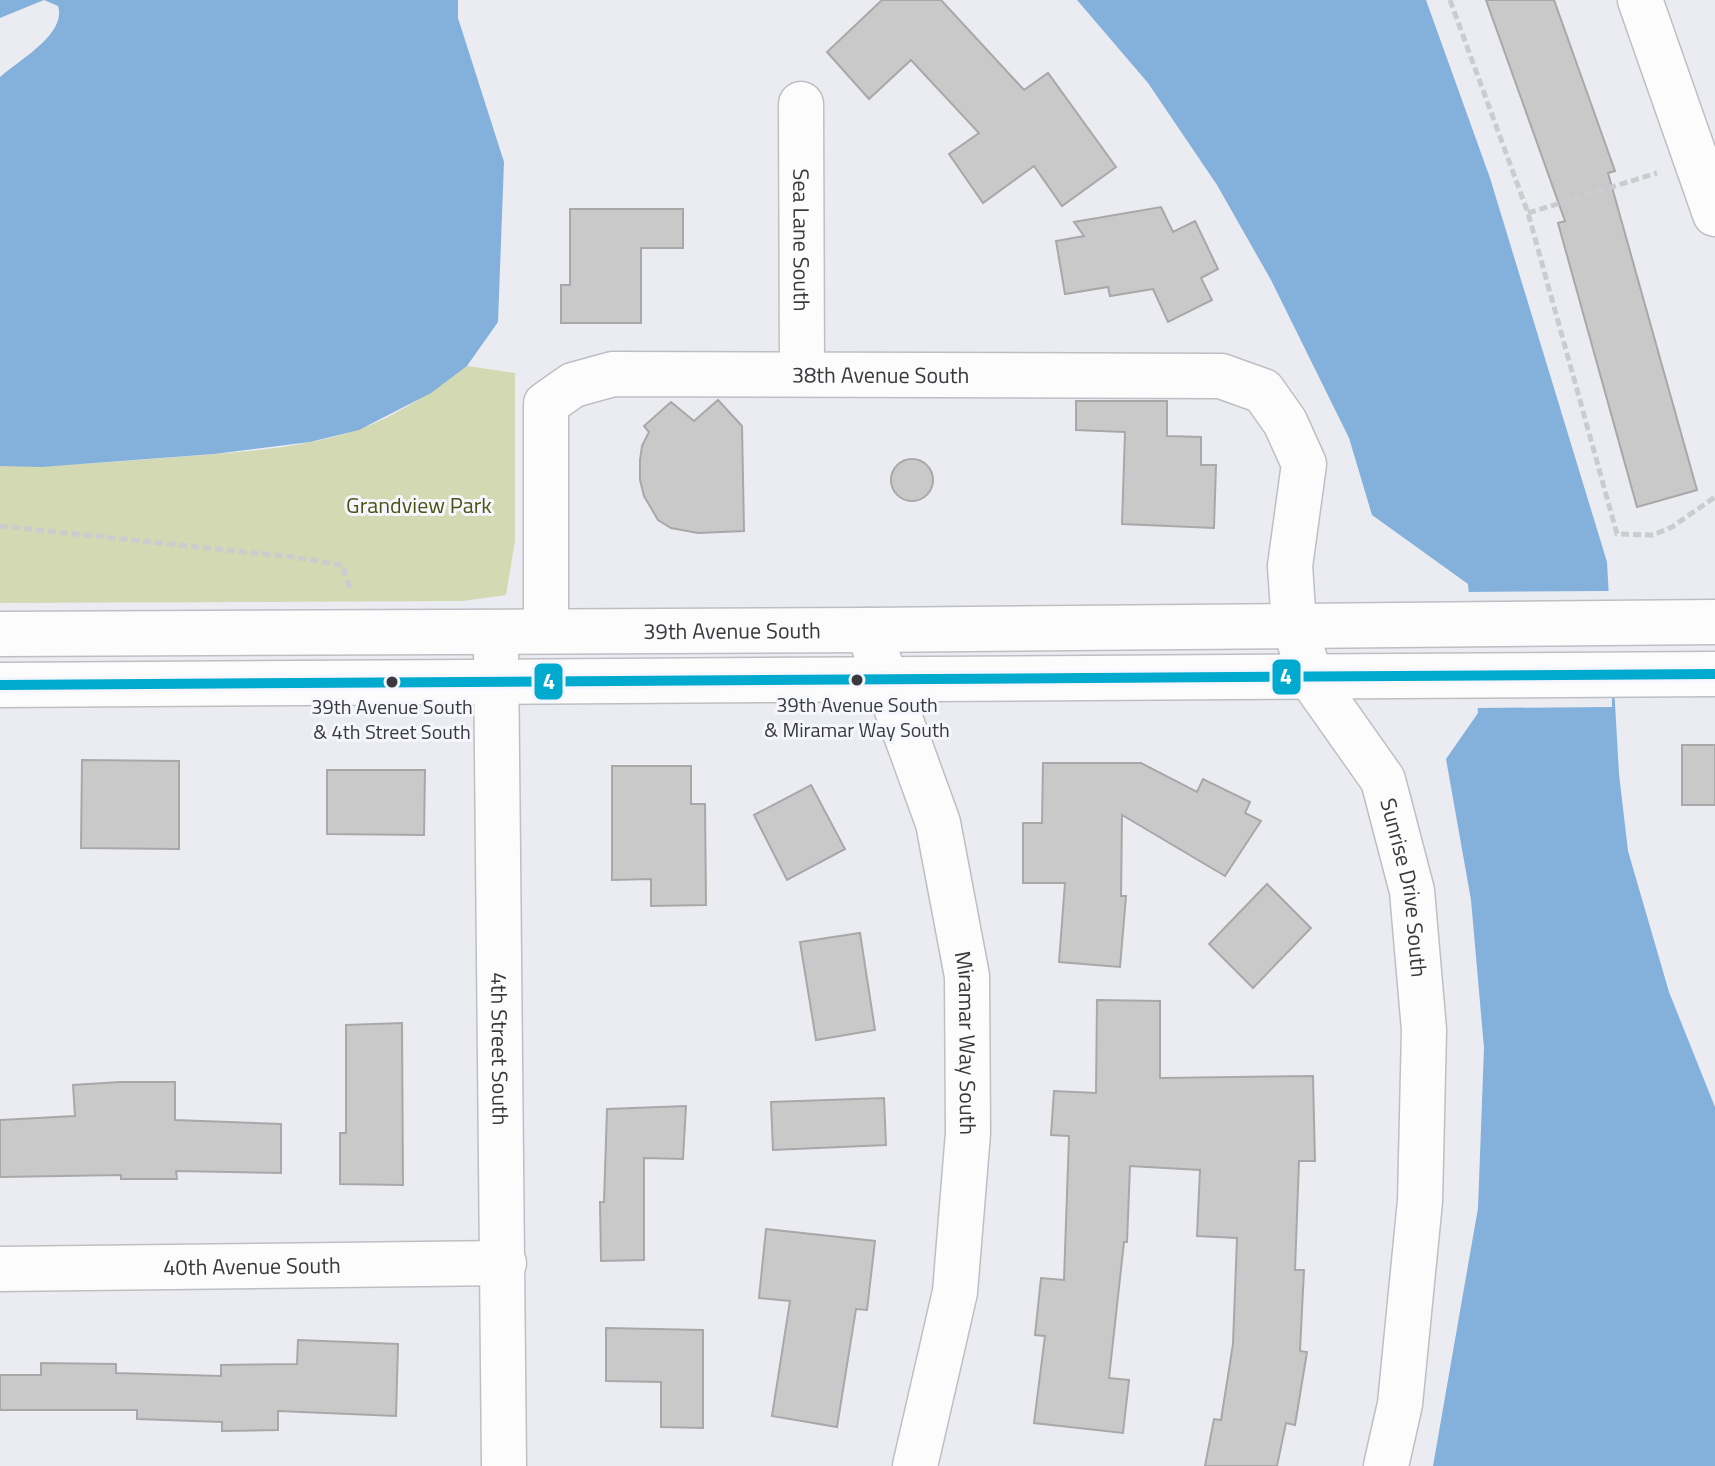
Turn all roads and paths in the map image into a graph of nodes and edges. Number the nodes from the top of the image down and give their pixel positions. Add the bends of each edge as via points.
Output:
1 (1450, 0) edge
2 (1640, 0) edge
3 (801, 104) dead end
4 (1697, 161) junction
5 (1528, 213) junction
6 (1715, 214) edge
7 (802, 374) junction
8 (1221, 376) joint
9 (1715, 497) edge
10 (0, 526) edge
11 (350, 589) dead end
12 (1715, 622) edge
13 (1294, 625) junction
14 (496, 630) junction
15 (546, 630) junction
16 (868, 630) junction
17 (0, 634) edge
18 (1715, 674) edge
19 (1311, 678) junction
20 (888, 681) junction
21 (497, 682) junction
22 (0, 685) edge
23 (504, 1263) junction
24 (0, 1269) edge
25 (504, 1466) edge
26 (915, 1466) edge
27 (1386, 1466) edge

1 - 5 path
2 - 4 street
3 - 7 street, Sea Lane South
4 - 5 path
4 - 6 street
5 - 9 path via 1617,534 1653,535
7 - 8 street, 38th Avenue South
7 - 15 street, 38th Avenue South via 613,374 573,385 546,404
8 - 13 street, Sunrise Drive South via 1263,391 1285,422 1304,464 1290,566
10 - 11 path via 342,565
12 - 13 street, 39th Avenue South
13 - 16 street, 39th Avenue South
13 - 19 street, Sunrise Drive South
14 - 15 street, 39th Avenue South
14 - 17 street, 39th Avenue South
14 - 21 street, 4th Street South
15 - 16 street, 39th Avenue South
16 - 20 street, Miramar Way South
18 - 19 street
19 - 20 street
19 - 27 street, Sunrise Drive South via 1383,780 1412,891 1424,1030 1420,1201 1400,1404
20 - 21 street
20 - 26 street, Miramar Way South via 938,823 967,976 968,1133 955,1292
21 - 22 street
21 - 23 street, 4th Street South
23 - 24 street, 40th Avenue South
23 - 25 street, 4th Street South

